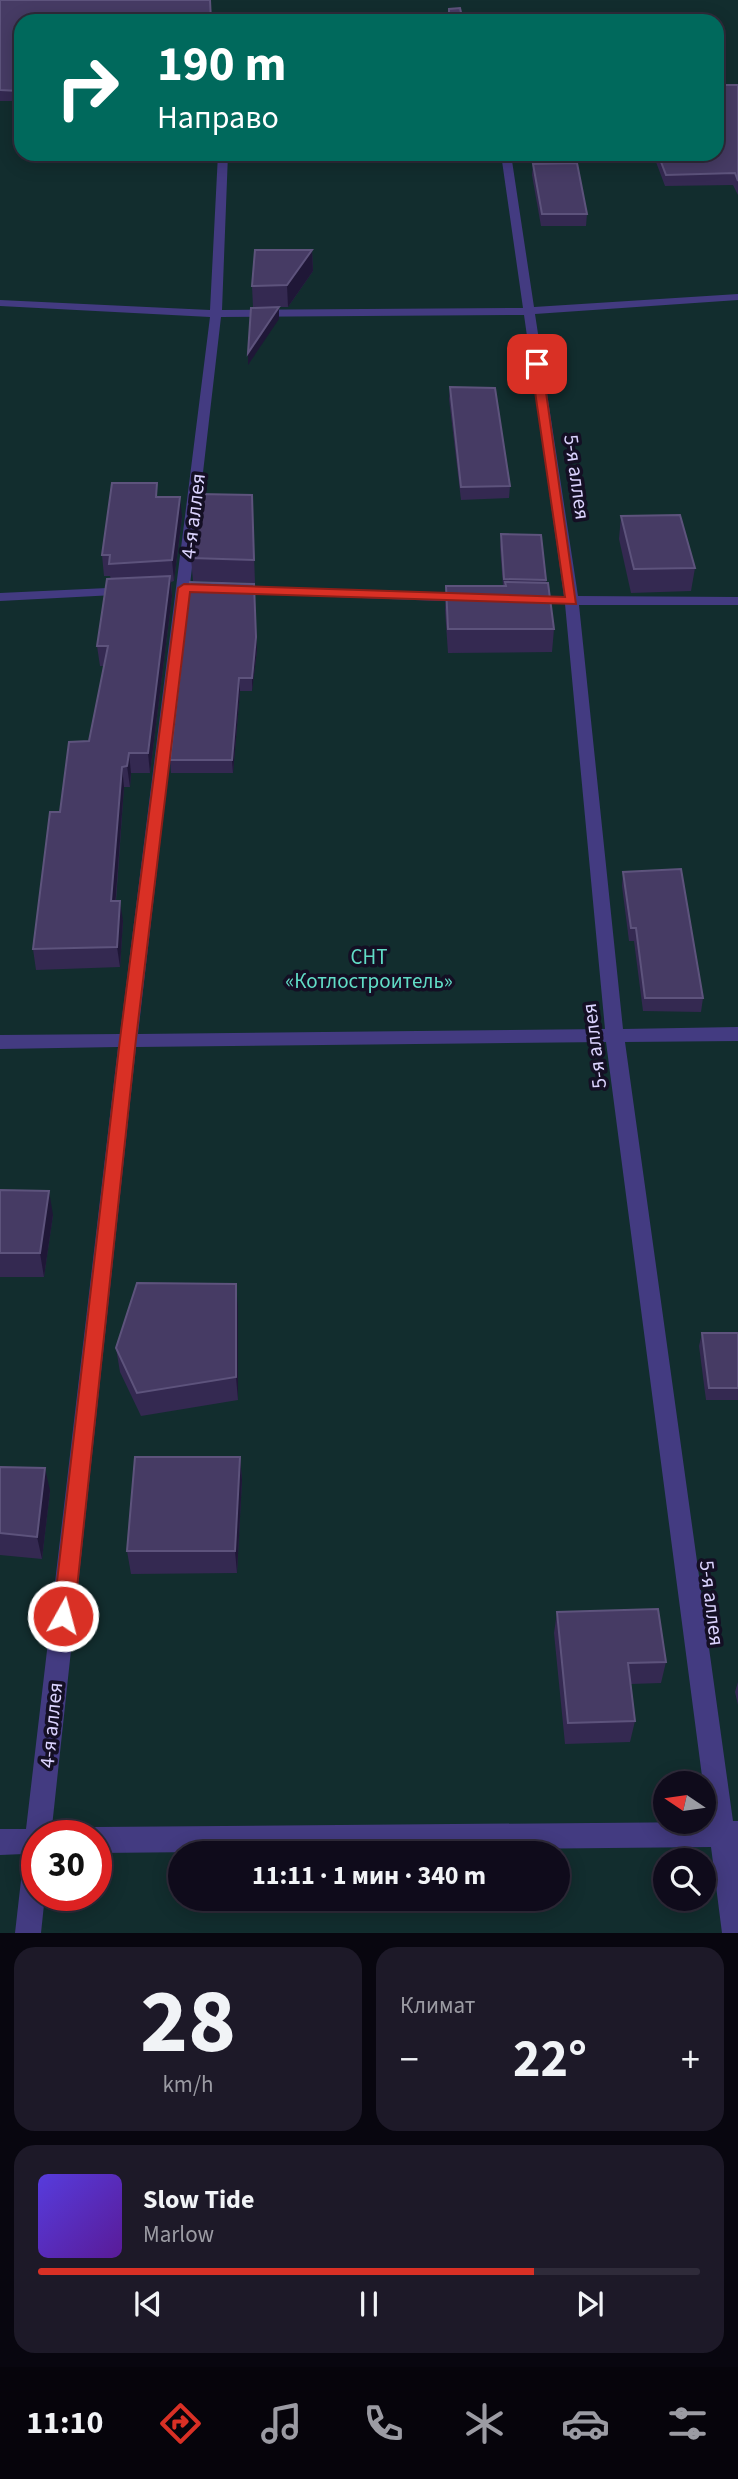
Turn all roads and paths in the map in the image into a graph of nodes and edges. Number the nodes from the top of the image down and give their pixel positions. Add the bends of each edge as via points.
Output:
1 (223, 161) edge
2 (507, 161) edge
3 (738, 297) edge
4 (0, 303) edge
5 (529, 311) junction
6 (216, 314) junction
7 (191, 588) junction
8 (145, 590) edge
9 (0, 597) edge
10 (489, 598) edge
11 (517, 599) edge
12 (572, 601) junction
13 (738, 601) edge
14 (738, 1034) edge
15 (615, 1038) junction
16 (128, 1039) junction
17 (0, 1042) edge
18 (40, 1820) edge
19 (729, 1834) edge
20 (112, 1840) edge
21 (21, 1841) edge
22 (0, 1842) edge
23 (30, 1911) edge
24 (28, 1933) edge
25 (735, 1933) edge

1 - 6 street, 4-я аллея
2 - 5 street, 5-я аллея
3 - 5 street
4 - 6 street
5 - 6 street
5 - 12 street, 5-я аллея
6 - 7 street, 4-я аллея
7 - 10 street
7 - 16 street, 4-я аллея
8 - 9 street
11 - 12 street
12 - 13 street
12 - 15 street, 5-я аллея
14 - 15 street
15 - 16 street
15 - 19 street, 5-я аллея
16 - 17 street
16 - 18 street, 4-я аллея
19 - 20 street
19 - 25 street, 5-я аллея
21 - 22 street
23 - 24 street

